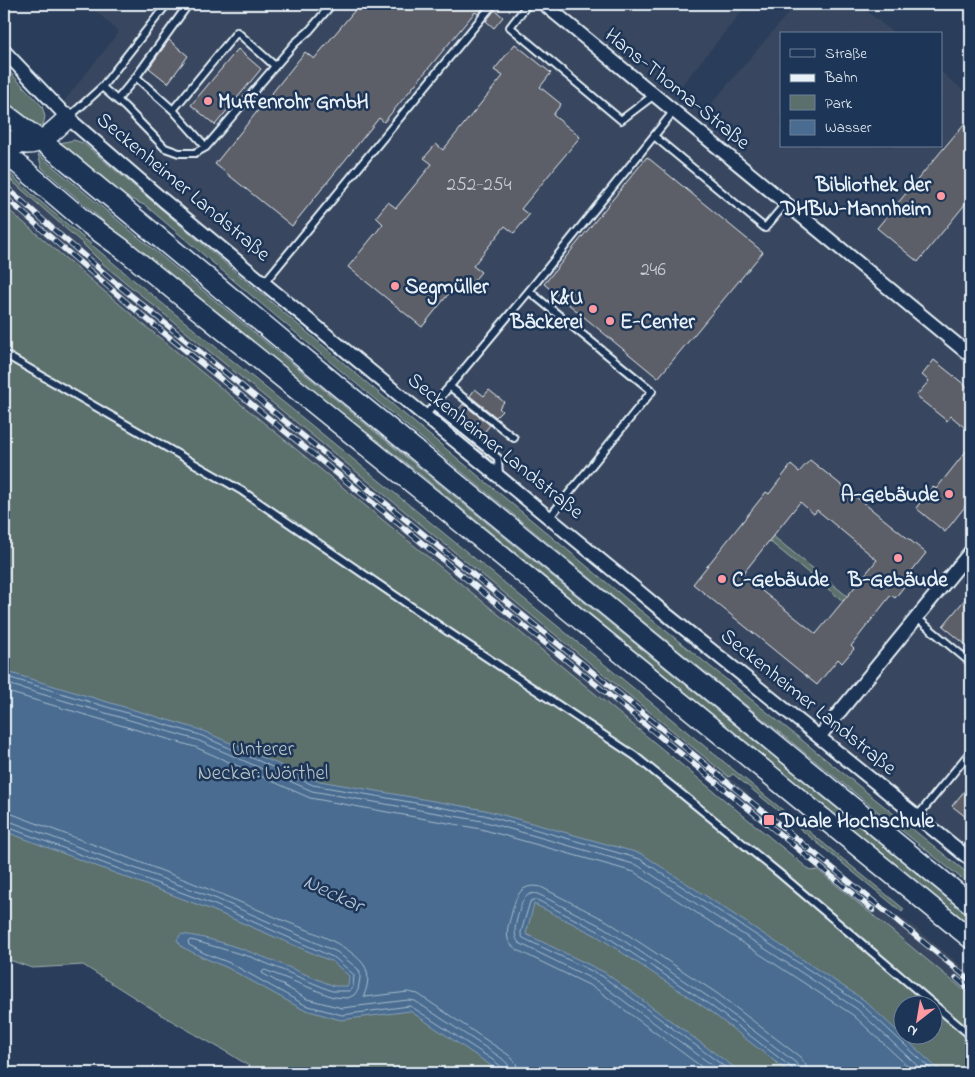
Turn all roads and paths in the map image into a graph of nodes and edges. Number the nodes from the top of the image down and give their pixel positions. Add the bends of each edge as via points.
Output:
1 (167, 4) edge
2 (178, 4) edge
3 (332, 4) edge
4 (493, 4) edge
5 (528, 4) edge
6 (544, 4) edge
7 (4, 51) edge
8 (275, 66) junction
9 (136, 77) junction
10 (102, 87) junction
11 (654, 95) junction
12 (117, 100) junction
13 (173, 110) junction
14 (674, 111) junction
15 (4, 113) edge
16 (68, 118) junction
17 (654, 136) junction
18 (4, 138) edge
19 (41, 142) junction
20 (206, 147) junction
21 (4, 152) edge
22 (786, 203) junction
23 (264, 283) junction
24 (529, 291) junction
25 (4, 354) edge
26 (971, 356) edge
27 (450, 386) junction
28 (433, 406) junction
29 (425, 416) junction
30 (514, 438) dead end
31 (499, 477) junction
32 (549, 518) junction
33 (971, 552) edge
34 (917, 618) junction
35 (971, 663) edge
36 (819, 737) junction
37 (971, 750) edge
38 (917, 817) junction
39 (971, 860) edge
40 (971, 904) edge
41 (971, 939) edge
42 (971, 1036) edge

1 - 10 lane
2 - 9 lane via 185,9
3 - 8 lane
4 - 23 lane
5 - 11 lane via 510,27 621,120
6 - 11 street, Hans-Thoma-Straße
7 - 16 street, Seckenheimer Landstraße
8 - 13 lane via 237,32
8 - 20 lane
9 - 12 lane
9 - 13 lane
10 - 12 lane
10 - 16 lane
11 - 14 street, Hans-Thoma-Straße
12 - 20 lane via 165,148 180,153
13 - 20 lane
14 - 17 lane
14 - 22 street, Hans-Thoma-Straße
15 - 19 main road
16 - 19 main road
16 - 23 street, Seckenheimer Landstraße
17 - 22 lane via 765,228
17 - 24 lane
18 - 19 main road via 22,144
19 - 40 main road
21 - 41 main road
22 - 26 street, Hans-Thoma-Straße
23 - 29 street, Seckenheimer Landstraße
24 - 27 lane
24 - 32 lane via 652,391
25 - 42 lane via 242,491 635,756
27 - 28 lane
27 - 30 lane
28 - 29 lane
28 - 31 lane via 498,458
29 - 31 street, Seckenheimer Landstraße
31 - 32 street, Seckenheimer Landstraße
32 - 36 street, Seckenheimer Landstraße
33 - 34 street
34 - 35 lane
34 - 36 street
36 - 38 street, Seckenheimer Landstraße
37 - 38 lane
38 - 39 street, Seckenheimer Landstraße

